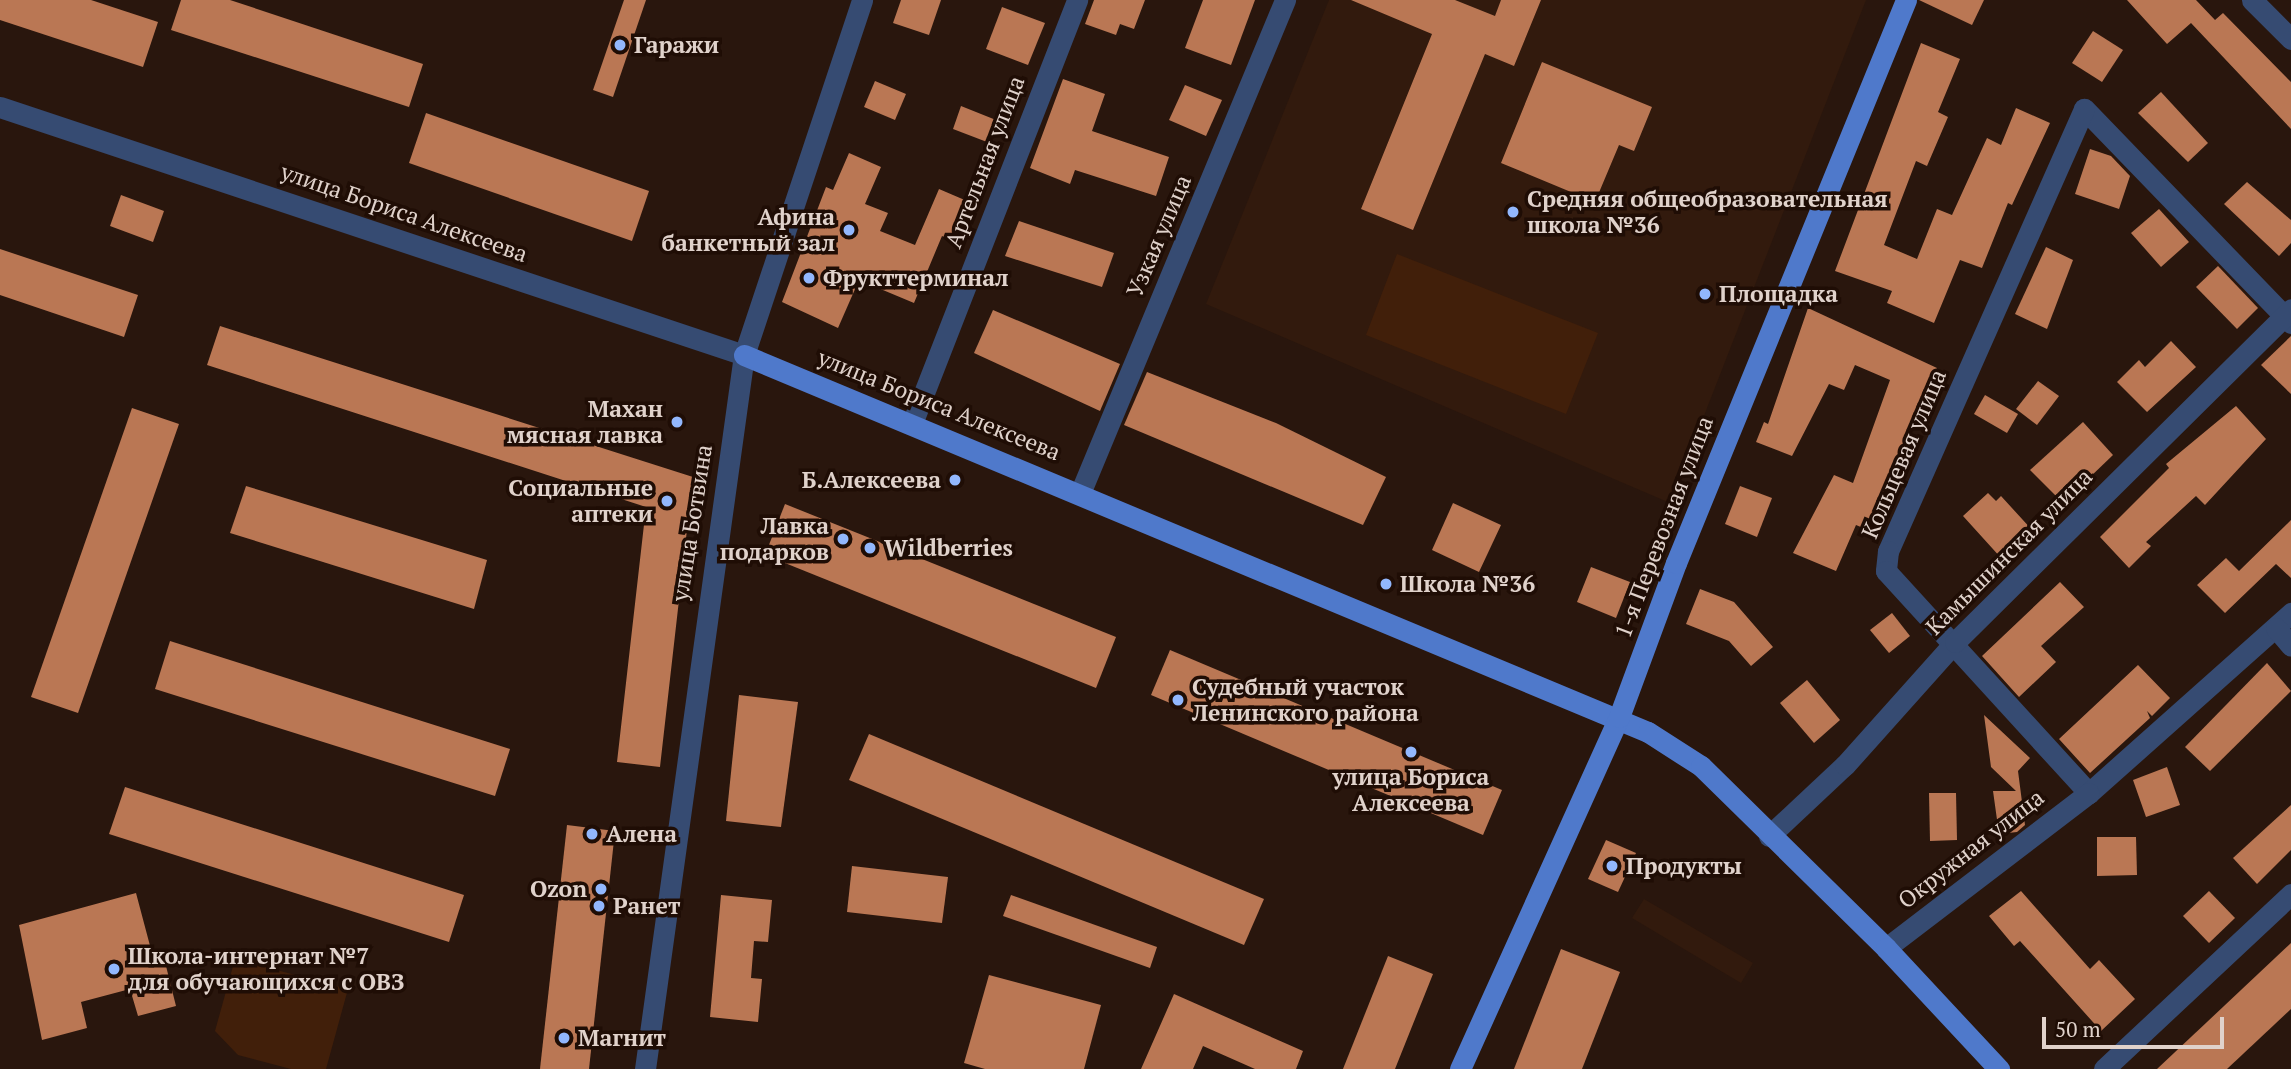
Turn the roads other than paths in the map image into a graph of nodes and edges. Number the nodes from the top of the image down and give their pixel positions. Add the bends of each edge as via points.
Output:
1 (862, 0) edge
2 (1077, 0) edge
3 (1285, 0) edge
4 (1906, 0) edge
5 (2252, 0) edge
6 (2291, 39) edge
7 (5, 107) edge
8 (2289, 316) edge
9 (744, 355) junction
10 (913, 421) junction
11 (1081, 491) junction
12 (2283, 621) edge
13 (1955, 642) junction
14 (2291, 646) edge
15 (1619, 717) junction
16 (2089, 793) junction
17 (1769, 836) junction
18 (2291, 894) edge
19 (1886, 948) junction
20 (645, 1069) edge
21 (1460, 1069) edge
22 (1999, 1069) edge
23 (2104, 1069) edge

1 - 9 street, улица Ботвина
2 - 10 street, Артельная улица
3 - 11 street, Узкая улица
4 - 15 main road, 1-я Перевозная улица via 1676,563
5 - 6 street
7 - 9 street, улица Бориса Алексеева
8 - 13 street, Камышинская улица
8 - 13 street, Кольцевая улица via 2084,109 1888,551 1886,571
9 - 10 main road, улица Бориса Алексеева
9 - 20 street, улица Ботвина
10 - 11 main road, улица Бориса Алексеева
11 - 15 main road, улица Бориса Алексеева
12 - 14 street
12 - 16 street
13 - 16 street, Кольцевая улица
13 - 17 street, Камышинская улица via 1846,765
15 - 17 main road, улица Бориса Алексеева via 1701,766
15 - 21 main road, 1-я Перевозная улица
16 - 19 street, Окружная улица
17 - 19 main road, улица Бориса Алексеева
18 - 23 street
19 - 22 main road, улица Бориса Алексеева

